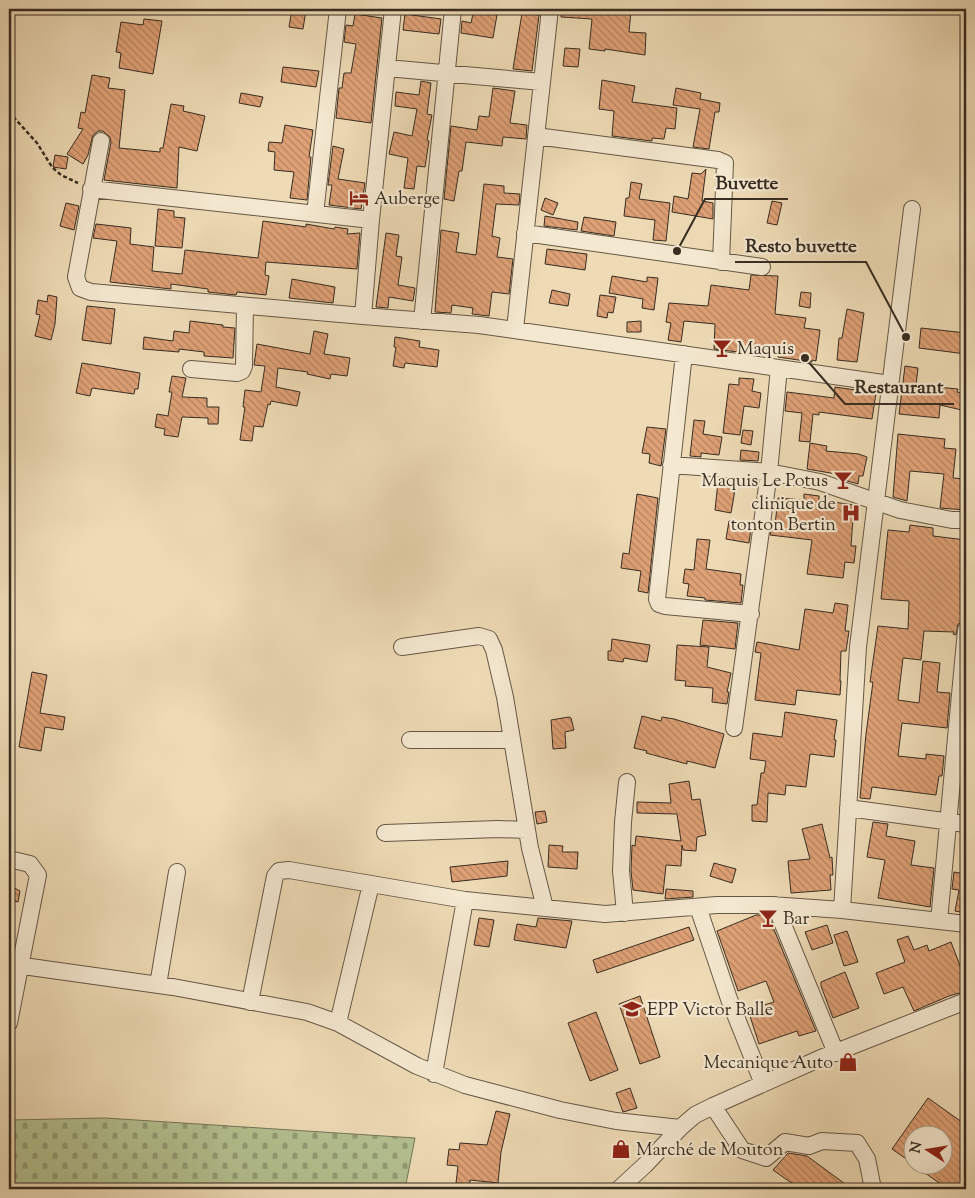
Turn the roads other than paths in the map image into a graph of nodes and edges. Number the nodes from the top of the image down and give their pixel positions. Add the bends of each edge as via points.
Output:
1 (338, 9) edge
2 (388, 9) edge
3 (393, 9) edge
4 (453, 9) edge
5 (550, 9) edge
6 (387, 68) junction
7 (446, 73) junction
8 (542, 82) junction
9 (536, 136) junction
10 (101, 141) dead end
11 (91, 189) junction
12 (912, 209) dead end
13 (315, 214) junction
14 (371, 220) junction
15 (525, 233) junction
16 (721, 262) junction
17 (762, 267) dead end
18 (245, 306) junction
19 (363, 316) junction
20 (422, 321) junction
21 (515, 329) junction
22 (684, 354) junction
23 (779, 368) junction
24 (191, 369) dead end
25 (890, 384) junction
26 (672, 465) junction
27 (769, 472) junction
28 (875, 503) junction
29 (966, 520) edge
30 (751, 614) junction
31 (966, 630) edge
32 (402, 647) dead end
33 (734, 728) dead end
34 (410, 740) dead end
35 (512, 740) junction
36 (627, 782) dead end
37 (848, 808) junction
38 (949, 821) junction
39 (966, 824) edge
40 (526, 830) junction
41 (384, 833) dead end
42 (9, 859) edge
43 (177, 872) dead end
44 (371, 884) junction
45 (465, 900) junction
46 (775, 905) junction
47 (698, 907) junction
48 (545, 908) junction
49 (842, 910) junction
50 (625, 913) junction
51 (939, 921) junction
52 (966, 924) edge
53 (15, 965) edge
54 (158, 985) junction
55 (966, 1001) edge
56 (250, 1002) junction
57 (9, 1023) edge
58 (338, 1023) junction
59 (836, 1053) junction
60 (434, 1074) junction
61 (763, 1084) junction
62 (713, 1106) junction
63 (680, 1128) junction
64 (619, 1189) edge
65 (873, 1189) edge

1 - 13 street
2 - 3 street
3 - 6 street
4 - 7 street
5 - 8 street
6 - 7 street
6 - 14 street
7 - 8 street
7 - 20 street
8 - 9 street
9 - 15 street
9 - 16 street via 725,163
10 - 11 street
11 - 13 street
11 - 18 street via 76,276 80,288 91,292
12 - 25 street
13 - 14 street
14 - 19 street
15 - 16 street
15 - 21 street
16 - 17 street
18 - 19 street
18 - 24 street via 242,371
19 - 20 street
20 - 21 street
21 - 22 street
22 - 23 street
22 - 26 street
23 - 25 street
23 - 27 street
25 - 28 street
26 - 27 street
26 - 30 street via 659,604
27 - 28 street via 820,482
27 - 30 street
28 - 29 street via 922,515
28 - 37 street via 858,647
30 - 33 street
31 - 38 street
32 - 35 street via 479,636 489,639
34 - 35 street
35 - 40 street
36 - 50 street via 621,871
37 - 38 street
37 - 49 street
38 - 39 street
38 - 51 street
40 - 41 street
40 - 48 street
42 - 53 street via 30,864 38,875
43 - 54 street
44 - 45 street
44 - 56 street via 279,871 275,876
44 - 58 street
45 - 48 street
45 - 60 street
46 - 47 street
46 - 49 street
46 - 59 street
47 - 50 street
47 - 61 street via 729,999
48 - 50 street
49 - 51 street
51 - 52 street
53 - 54 street
53 - 57 street
54 - 56 street
55 - 59 street
56 - 58 street via 307,1012
58 - 60 street
59 - 61 street
60 - 63 street via 560,1110 616,1121
61 - 62 street
62 - 63 street
62 - 65 street via 742,1150 754,1155 766,1158 785,1142 809,1146 822,1141 857,1143 867,1159
63 - 64 street

